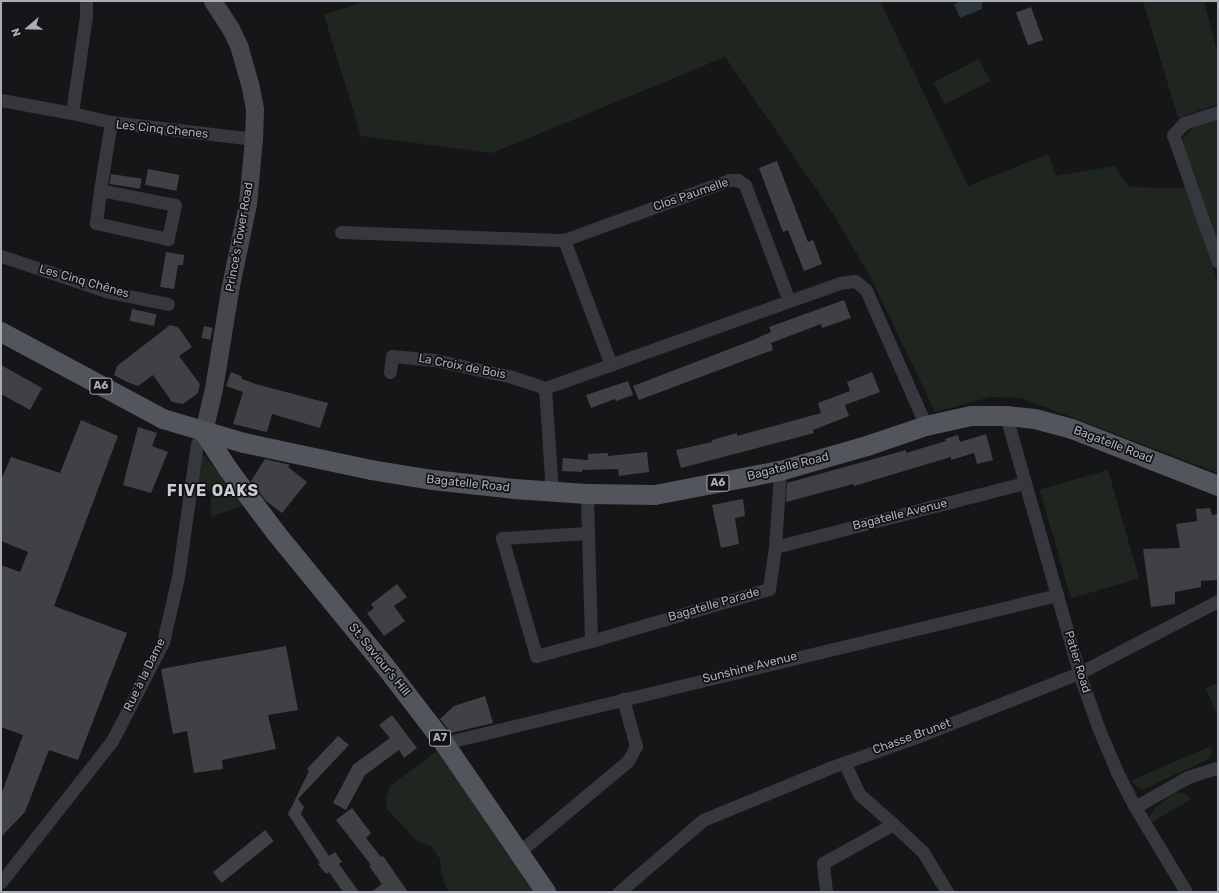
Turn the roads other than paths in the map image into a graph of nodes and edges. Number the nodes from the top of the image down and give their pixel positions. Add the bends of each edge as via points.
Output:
1 (86, 1) edge
2 (213, 1) edge
3 (1, 100) edge
4 (1218, 112) edge
5 (72, 113) junction
6 (111, 122) junction
7 (254, 139) junction
8 (100, 190) junction
9 (341, 232) dead end
10 (564, 240) junction
11 (1, 256) edge
12 (1218, 262) edge
13 (789, 301) junction
14 (168, 304) dead end
15 (1, 332) edge
16 (611, 365) junction
17 (390, 372) dead end
18 (545, 388) junction
19 (1006, 416) junction
20 (926, 426) junction
21 (204, 432) junction
22 (244, 443) junction
23 (780, 471) junction
24 (231, 472) junction
25 (1025, 483) junction
26 (1218, 486) edge
27 (552, 491) junction
28 (587, 494) junction
29 (587, 533) junction
30 (775, 546) junction
31 (1057, 594) junction
32 (1218, 601) edge
33 (591, 641) junction
34 (1079, 673) junction
35 (623, 699) junction
36 (444, 743) junction
37 (844, 762) junction
38 (1218, 767) edge
39 (1135, 807) junction
40 (893, 824) junction
41 (519, 852) junction
42 (1, 882) edge
43 (546, 892) edge
44 (619, 892) edge
45 (826, 892) edge
46 (947, 892) edge
47 (1186, 892) edge

1 - 5 street
2 - 7 main road, Prince's Tower Road via 240,48 255,109
3 - 5 street
4 - 12 street via 1184,123 1173,135
5 - 6 street
6 - 7 street, Les Cinq Chenes
6 - 8 street, Les Cinq Chenes
7 - 21 main road, Prince's Tower Road via 248,204
8 - 8 street, Les Cinq Chenes via 175,205 168,239 96,223
9 - 10 street, Clos Paumelle
10 - 13 street, Clos Paumelle via 729,180 738,180 745,185
10 - 16 street
11 - 14 street, Les Cinq Chênes via 109,292
13 - 16 street
13 - 20 street via 840,283 855,281 866,290
15 - 21 main road, A6 via 163,419
16 - 18 street
17 - 18 street, La Croix de Bois via 392,356 435,360 512,377
18 - 27 street
19 - 20 main road, Bagatelle Road / A6 via 971,416
19 - 25 street, Patier Road
19 - 26 main road, Bagatelle Road / A6 via 1035,419 1072,429
20 - 23 main road, Bagatelle Road / A6
21 - 22 main road, Bagatelle Road / A6
21 - 24 main road, St. Saviour's Hill / A7
21 - 42 street, Rue à la Dame via 197,444 178,577 163,642 112,741
22 - 24 main road via 233,448 227,457
22 - 27 main road, Bagatelle Road / A6 via 402,476
23 - 28 main road, Bagatelle Road / A6 via 656,495
23 - 30 street, Bagatelle Parade
24 - 36 main road, St. Saviour's Hill / A7 via 276,533 385,666
25 - 30 street, Bagatelle Avenue
25 - 31 street, Patier Road
27 - 28 main road, Bagatelle Road / A6
28 - 29 street
29 - 33 street
29 - 33 street, Bagatelle Parade via 502,538 536,656
30 - 33 street, Bagatelle Parade via 769,589
31 - 34 street, Patier Road
31 - 35 street, Sunshine Avenue
32 - 34 street, Chasse Brunet
34 - 37 street, Chasse Brunet via 919,736
34 - 39 street, Patier Road via 1098,727
35 - 36 street, Sunshine Avenue
35 - 41 street via 636,746 628,761
36 - 41 main road, St. Saviour's Hill / A7
37 - 40 street via 859,794
37 - 44 street, Chasse Brunet via 703,820
38 - 39 street via 1188,777
39 - 47 street, Patier Road
40 - 45 street via 823,863
40 - 46 street via 923,852
41 - 43 main road, St. Saviour's Hill / A7

